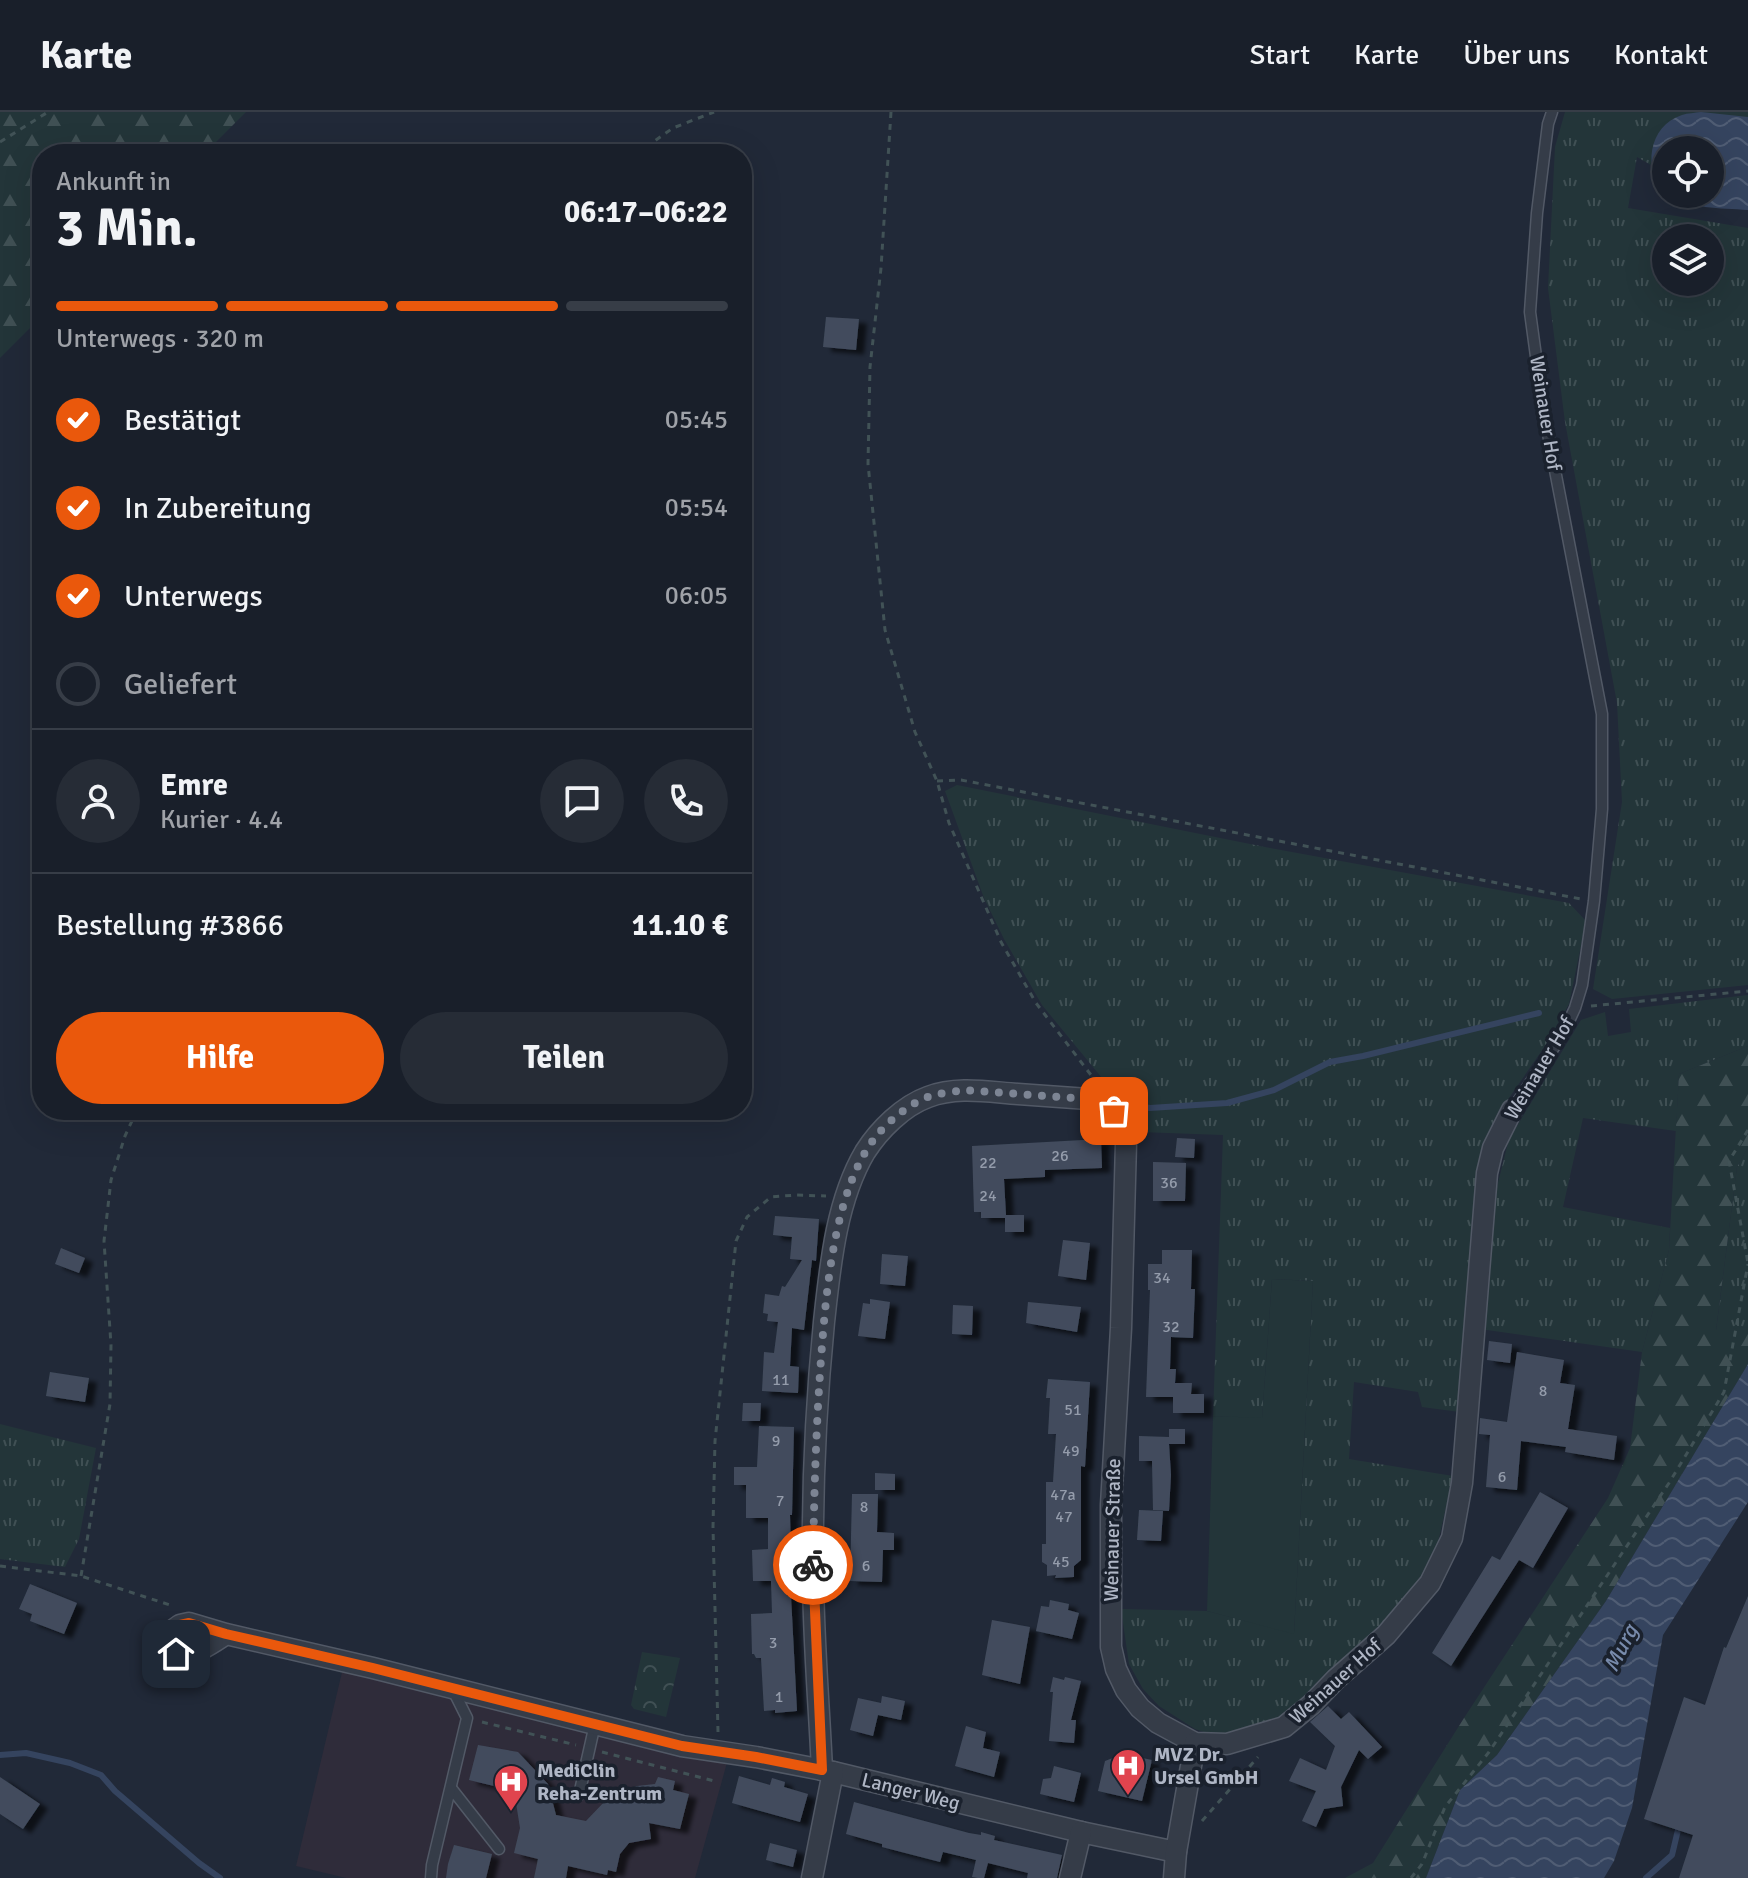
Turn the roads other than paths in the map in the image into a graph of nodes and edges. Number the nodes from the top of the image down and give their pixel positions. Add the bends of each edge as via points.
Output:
1 (1552, 112) edge
2 (1512, 1110) joint
3 (226, 1634) junction
4 (452, 1688) junction
5 (595, 1724) junction
6 (1195, 1743) junction
7 (827, 1771) junction
8 (451, 1788) junction
9 (579, 1795) dead end
10 (1081, 1832) junction
11 (499, 1849) dead end
12 (1176, 1852) junction
13 (431, 1878) edge
14 (812, 1878) edge
15 (1070, 1878) edge
16 (1174, 1878) edge

1 - 2 lane, Weinauer Hof via 1530,312 1543,408 1602,714 1602,809 1582,985 1563,1034
2 - 6 street, Weinauer Hof via 1487,1173 1462,1483 1452,1538 1430,1583 1386,1635 1284,1727 1227,1744
3 - 3 street, Langer Weg via 191,1655 176,1654 172,1647 173,1630 180,1625
3 - 4 street, Langer Weg
4 - 5 street, Langer Weg
4 - 8 lane via 467,1718
5 - 7 street, Langer Weg via 682,1746
5 - 9 lane
6 - 7 street, Weinauer Straße via 1140,1708 1116,1669 1111,1647 1123,1129 1102,1100 963,1090 925,1098 879,1132 853,1179 830,1262 815,1437 813,1572
6 - 12 street
7 - 10 street, Langer Weg
7 - 14 street
8 - 11 lane
8 - 13 lane
10 - 12 street, Langer Weg
10 - 15 street
12 - 16 street

